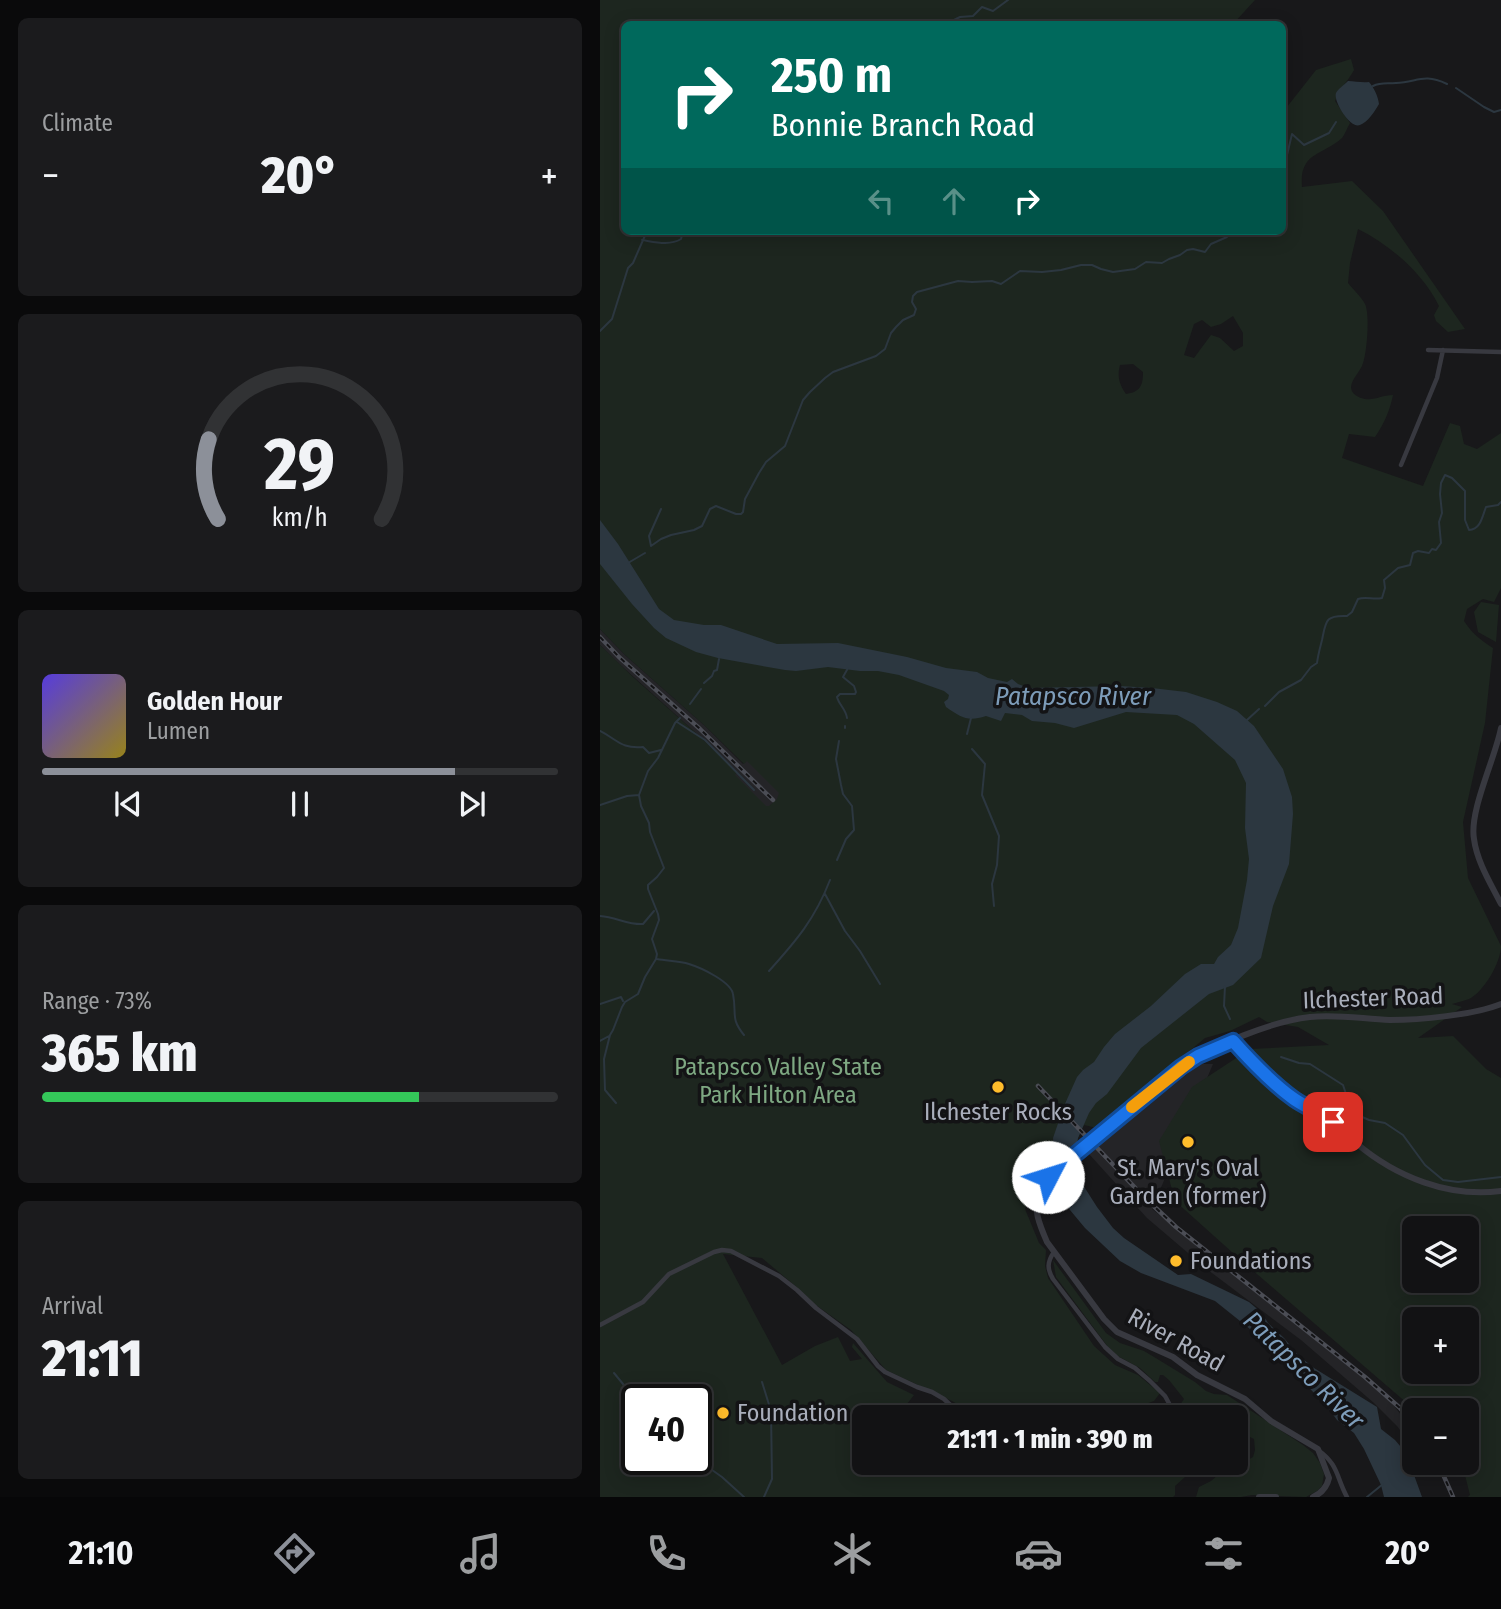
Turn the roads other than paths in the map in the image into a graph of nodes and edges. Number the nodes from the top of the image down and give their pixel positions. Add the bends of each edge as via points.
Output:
1 (1428, 350) dead end
2 (1443, 350) junction
3 (1501, 352) edge
4 (1401, 466) dead end
5 (1501, 729) edge
6 (1501, 904) edge
7 (1501, 1004) edge
8 (1233, 1041) junction
9 (1044, 1180) joint
10 (1501, 1191) edge
11 (1054, 1252) junction
12 (600, 1325) edge
13 (949, 1405) edge
14 (1170, 1405) edge
15 (1318, 1449) junction
16 (1259, 1497) edge
17 (1276, 1497) edge
18 (1313, 1497) edge
19 (1347, 1497) edge

1 - 2 street
2 - 3 street
2 - 4 street via 1437,378
5 - 6 street via 1473,831 1477,852
7 - 8 street, Ilchester Road via 1481,1011 1409,1019 1309,1017
8 - 9 street, Ilchester Road via 1181,1067
8 - 10 street via 1295,1100 1332,1120 1396,1170 1435,1186
9 - 11 street, River Road via 1036,1211
11 - 14 street via 1048,1262 1053,1279 1105,1347 1150,1381
11 - 15 street, River Road via 1117,1332 1173,1357
12 - 13 street via 643,1302 669,1274 714,1252 731,1251 797,1290 857,1339 885,1371
15 - 18 street via 1329,1478 1321,1493
15 - 19 street, River Road via 1333,1463
16 - 17 street

